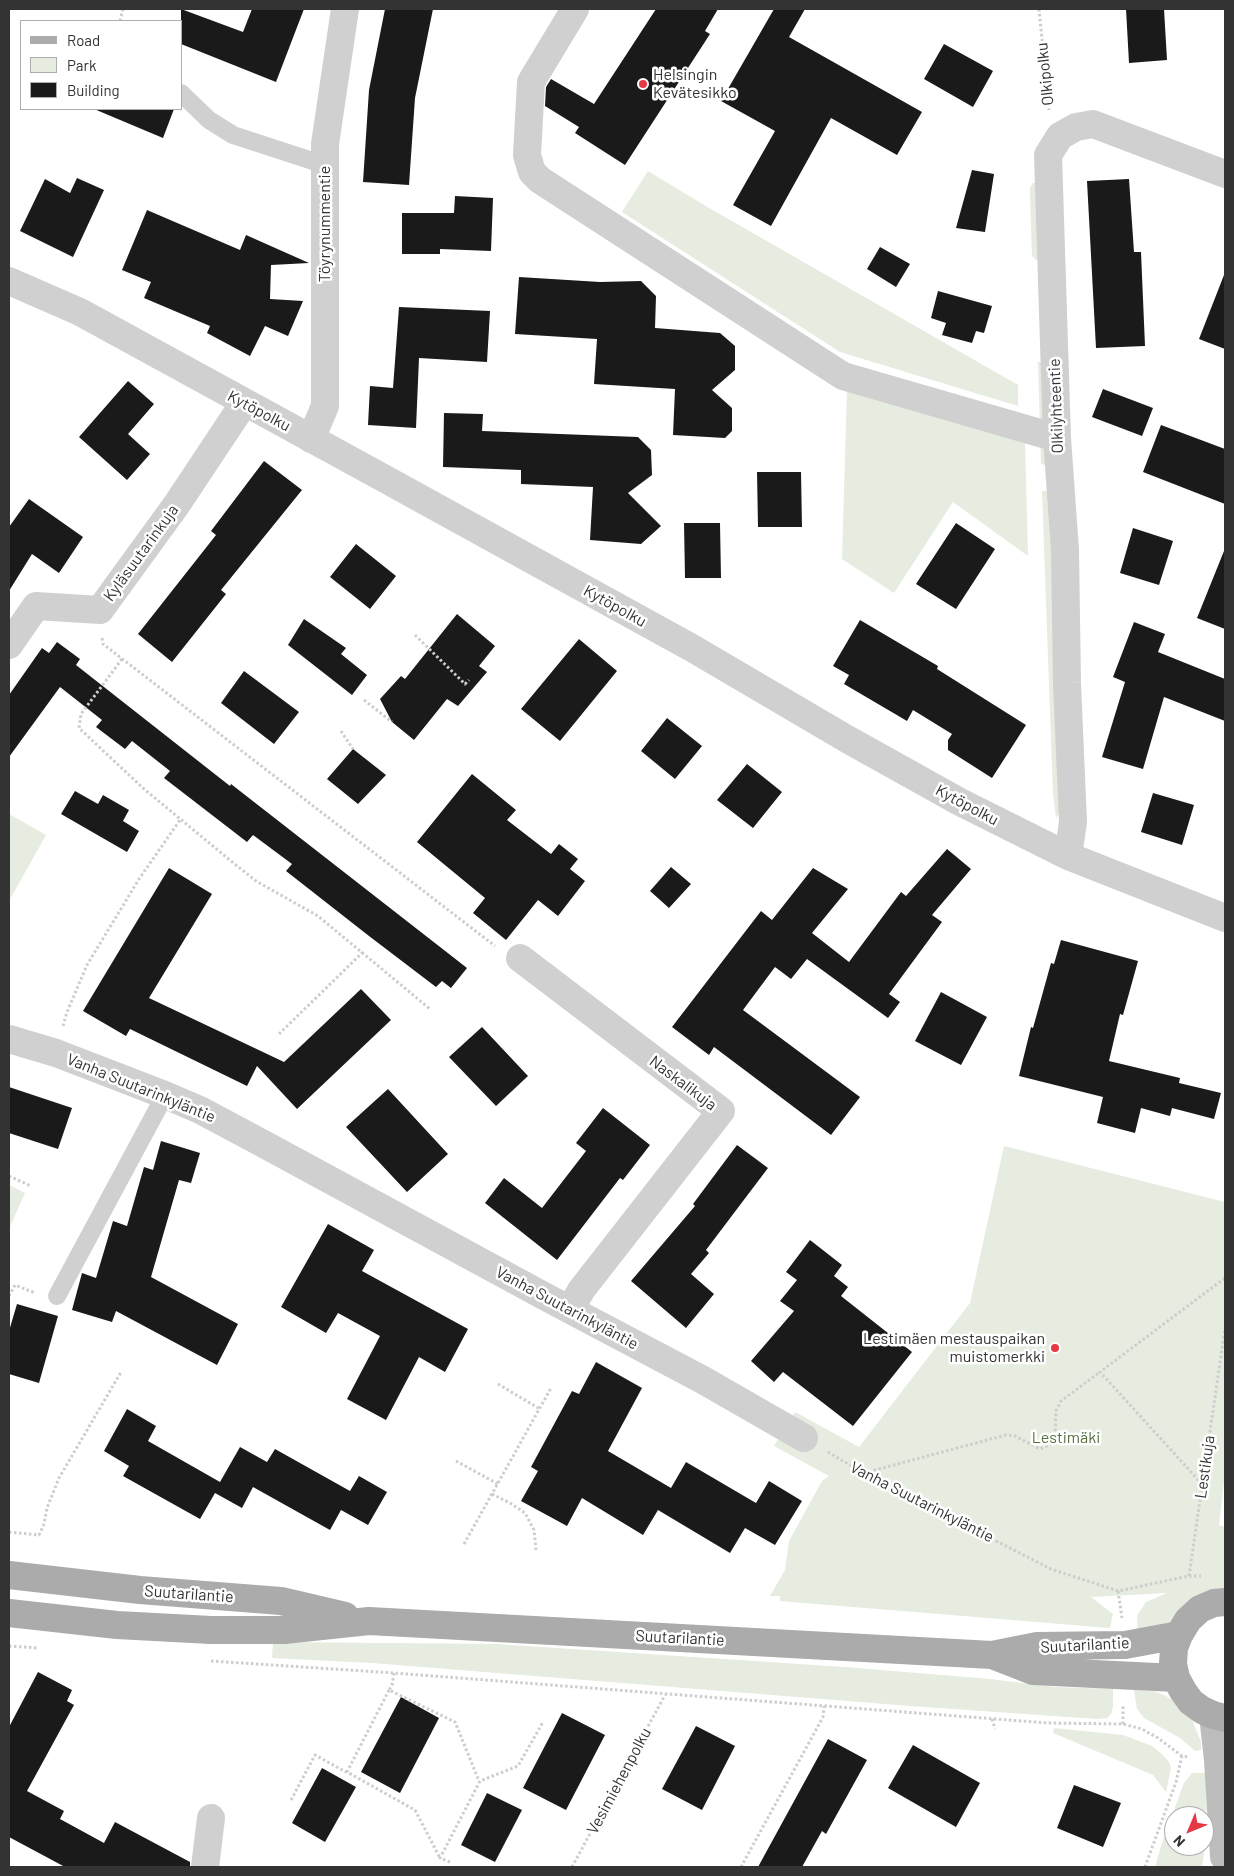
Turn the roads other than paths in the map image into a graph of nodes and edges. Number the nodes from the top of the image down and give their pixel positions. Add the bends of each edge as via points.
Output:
1 (345, 9) edge
2 (575, 9) edge
3 (182, 94) edge
4 (325, 165) junction
5 (1225, 174) edge
6 (9, 281) edge
7 (244, 403) junction
8 (311, 438) junction
9 (1057, 438) junction
10 (9, 645) edge
11 (1068, 856) junction
12 (1225, 918) edge
13 (520, 958) road end
14 (9, 1039) edge
15 (165, 1095) junction
16 (57, 1296) dead end
17 (570, 1309) junction
18 (804, 1438) road end
19 (9, 1574) edge
20 (1225, 1602) edge
21 (9, 1612) edge
22 (368, 1621) junction
23 (1179, 1634) junction
24 (992, 1655) junction
25 (1176, 1678) junction
26 (1219, 1717) edge
27 (211, 1818) dead end
28 (1223, 1859) edge
29 (205, 1867) edge

1 - 4 street, Töyrynummentie via 325,144
2 - 9 street via 531,82 527,155 532,172 540,180 843,376
3 - 4 lane via 209,120 233,134
4 - 8 street, Töyrynummentie via 324,406
5 - 9 street, Olkilyhteentie via 1093,124 1076,127 1060,136 1048,154
6 - 7 street, Kytöpolku via 80,312
7 - 8 street, Kytöpolku
7 - 10 street, Kyläsuutarinkuja via 177,504 100,610 36,606
8 - 11 street, Kytöpolku via 692,648 960,802
9 - 11 street, Olkilyhteentie via 1065,550 1074,822
11 - 12 street, Kytöpolku
13 - 17 street, Naskalikuja via 721,1111 582,1289
14 - 15 street, Vanha Suutarinkyläntie
15 - 16 lane
15 - 17 street, Vanha Suutarinkyläntie via 260,1142
17 - 18 street, Vanha Suutarinkyläntie
19 - 22 main road, Suutarilantie via 140,1590 281,1601
20 - 23 main road via 1200,1609
21 - 22 main road, Suutarilantie via 117,1625 211,1630 284,1630
22 - 24 main road, Suutarilantie
23 - 24 main road, Suutarilantie via 1125,1645 1037,1646
23 - 25 main road via 1174,1648
24 - 25 main road, Suutarilantie via 1033,1671
25 - 26 main road via 1191,1702
26 - 28 street
27 - 29 street

